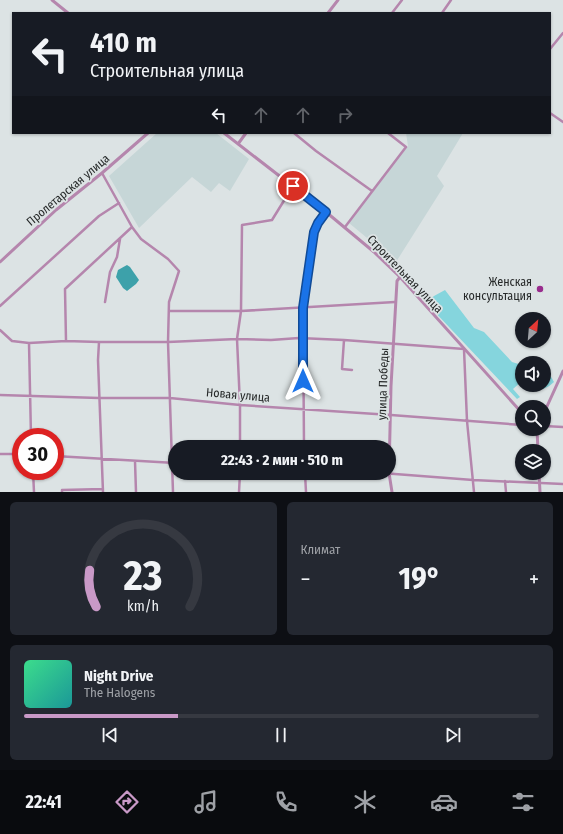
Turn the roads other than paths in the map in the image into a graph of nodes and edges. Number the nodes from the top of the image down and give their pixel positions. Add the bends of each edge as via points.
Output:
1 (52, 0) edge
2 (338, 0) edge
3 (402, 0) edge
4 (451, 0) edge
5 (67, 12) edge
6 (329, 12) edge
7 (393, 12) edge
8 (443, 12) edge
9 (563, 33) edge
10 (551, 48) edge
11 (551, 114) edge
12 (563, 122) edge
13 (147, 134) edge
14 (225, 134) edge
15 (245, 134) edge
16 (295, 134) edge
17 (389, 134) edge
18 (238, 144) junction
19 (102, 173) junction
20 (293, 186) junction
21 (372, 191) junction
22 (119, 202) junction
23 (326, 212) junction
24 (132, 227) junction
25 (345, 227) junction
26 (120, 238) junction
27 (0, 262) edge
28 (400, 277) junction
29 (105, 302) dead end
30 (395, 302) junction
31 (0, 306) edge
32 (303, 308) junction
33 (169, 311) junction
34 (241, 311) junction
35 (0, 330) edge
36 (237, 339) junction
37 (303, 339) junction
38 (344, 340) junction
39 (66, 341) junction
40 (99, 342) junction
41 (168, 342) junction
42 (29, 343) junction
43 (394, 344) junction
44 (464, 349) junction
45 (352, 370) dead end
46 (563, 372) edge
47 (562, 377) edge
48 (0, 395) edge
49 (30, 395) junction
50 (99, 398) junction
51 (170, 398) junction
52 (550, 400) edge
53 (240, 405) junction
54 (515, 405) edge
55 (303, 409) junction
56 (391, 415) junction
57 (467, 421) junction
58 (515, 424) edge
59 (551, 426) edge
60 (563, 427) edge
61 (31, 428) edge
62 (173, 440) edge
63 (240, 440) edge
64 (304, 440) edge
65 (390, 440) edge
66 (0, 454) edge
67 (12, 454) edge
68 (64, 457) edge
69 (102, 459) junction
70 (135, 461) junction
71 (168, 463) edge
72 (396, 474) edge
73 (33, 480) edge
74 (173, 480) edge
75 (240, 480) edge
76 (305, 480) edge
77 (390, 480) edge
78 (473, 480) junction
79 (505, 481) junction
80 (539, 482) junction
81 (563, 484) edge
82 (103, 490) edge
83 (34, 492) edge
84 (62, 492) edge
85 (136, 492) edge
86 (173, 492) edge
87 (239, 492) edge
88 (306, 492) edge
89 (392, 492) edge
90 (474, 492) edge
91 (506, 492) edge
92 (540, 492) edge

1 - 5 street
2 - 6 street
3 - 7 street
4 - 8 street
9 - 10 street
11 - 12 street
13 - 19 street, Пролетарская улица
14 - 18 street, Строительная улица
15 - 18 street
16 - 21 street
17 - 21 street via 406,147
18 - 20 street, Строительная улица
19 - 22 street
19 - 27 street, Пролетарская улица via 56,210
20 - 23 street, Строительная улица
20 - 34 street via 272,220 242,225
21 - 25 street
22 - 24 street
22 - 31 street via 99,216
23 - 25 street, Строительная улица
23 - 32 street via 314,232
24 - 26 street
24 - 33 street via 141,239 168,259 179,271
25 - 28 street, Строительная улица
26 - 29 street
26 - 39 street via 65,289
28 - 30 street, улица Победы via 397,281
28 - 44 street, Строительная улица
30 - 32 street
30 - 43 street, улица Победы
32 - 34 street
32 - 37 street
33 - 34 street
33 - 41 street
34 - 36 street
35 - 42 street via 12,341
36 - 37 street
36 - 41 street
36 - 53 street
37 - 38 street
37 - 55 street
38 - 43 street
38 - 45 street via 342,369
39 - 40 street
39 - 42 street
40 - 41 street
40 - 50 street
41 - 51 street
42 - 49 street
43 - 44 street
43 - 56 street, улица Победы
44 - 54 street, Строительная улица
44 - 57 street
46 - 47 street
47 - 52 street
48 - 49 street, Новая улица
49 - 50 street, Новая улица
49 - 61 street
50 - 51 street, Новая улица
50 - 69 street
51 - 53 street, Новая улица
51 - 62 street
53 - 55 street, Новая улица
53 - 63 street
55 - 56 street, Новая улица
55 - 64 street
56 - 57 street, Новая улица
56 - 65 street, улица Победы
57 - 58 street, Новая улица
57 - 78 street
59 - 60 street
66 - 67 street
68 - 69 street
69 - 70 street
69 - 82 street
70 - 71 street
70 - 85 street
72 - 78 street
73 - 83 street
74 - 86 street
75 - 87 street
76 - 88 street
77 - 89 street, улица Победы
78 - 79 street
78 - 90 street
79 - 80 street
79 - 91 street
80 - 81 street
80 - 92 street
82 - 84 street

